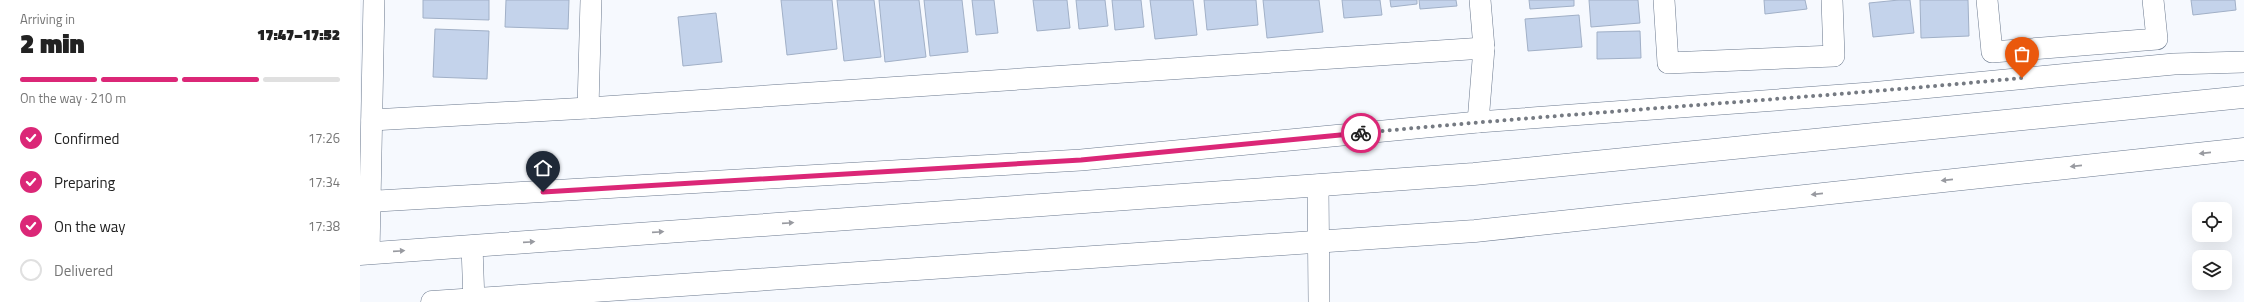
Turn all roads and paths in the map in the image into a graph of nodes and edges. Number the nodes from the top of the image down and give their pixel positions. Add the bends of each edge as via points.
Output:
1 (374, 0) edge
2 (592, 0) edge
3 (1480, 0) edge
4 (1664, 0) edge
5 (1832, 0) edge
6 (1987, 0) edge
7 (2153, 0) edge
8 (1484, 48) junction
9 (2244, 62) edge
10 (2244, 97) edge
11 (588, 108) junction
12 (372, 120) junction
13 (1478, 122) junction
14 (2244, 148) edge
15 (1318, 185) junction
16 (365, 202) edge
17 (1319, 242) junction
18 (472, 246) junction
19 (364, 254) edge
20 (474, 301) edge
21 (432, 302) edge
22 (1319, 302) edge

1 - 12 street
2 - 11 street
3 - 8 street
4 - 5 street via 1668,63 1834,56
6 - 7 street via 1992,52 2157,39
8 - 11 street
8 - 13 street
9 - 13 street via 2174,64 1870,92
10 - 15 street via 1482,174
11 - 12 street
12 - 16 street
13 - 16 street via 1081,160
14 -> 17 street via 1483,230
15 - 17 street
18 -> 15 street
16 - 19 street
17 - 20 street
17 - 22 street
19 -> 18 street
18 - 20 street
20 - 21 street

